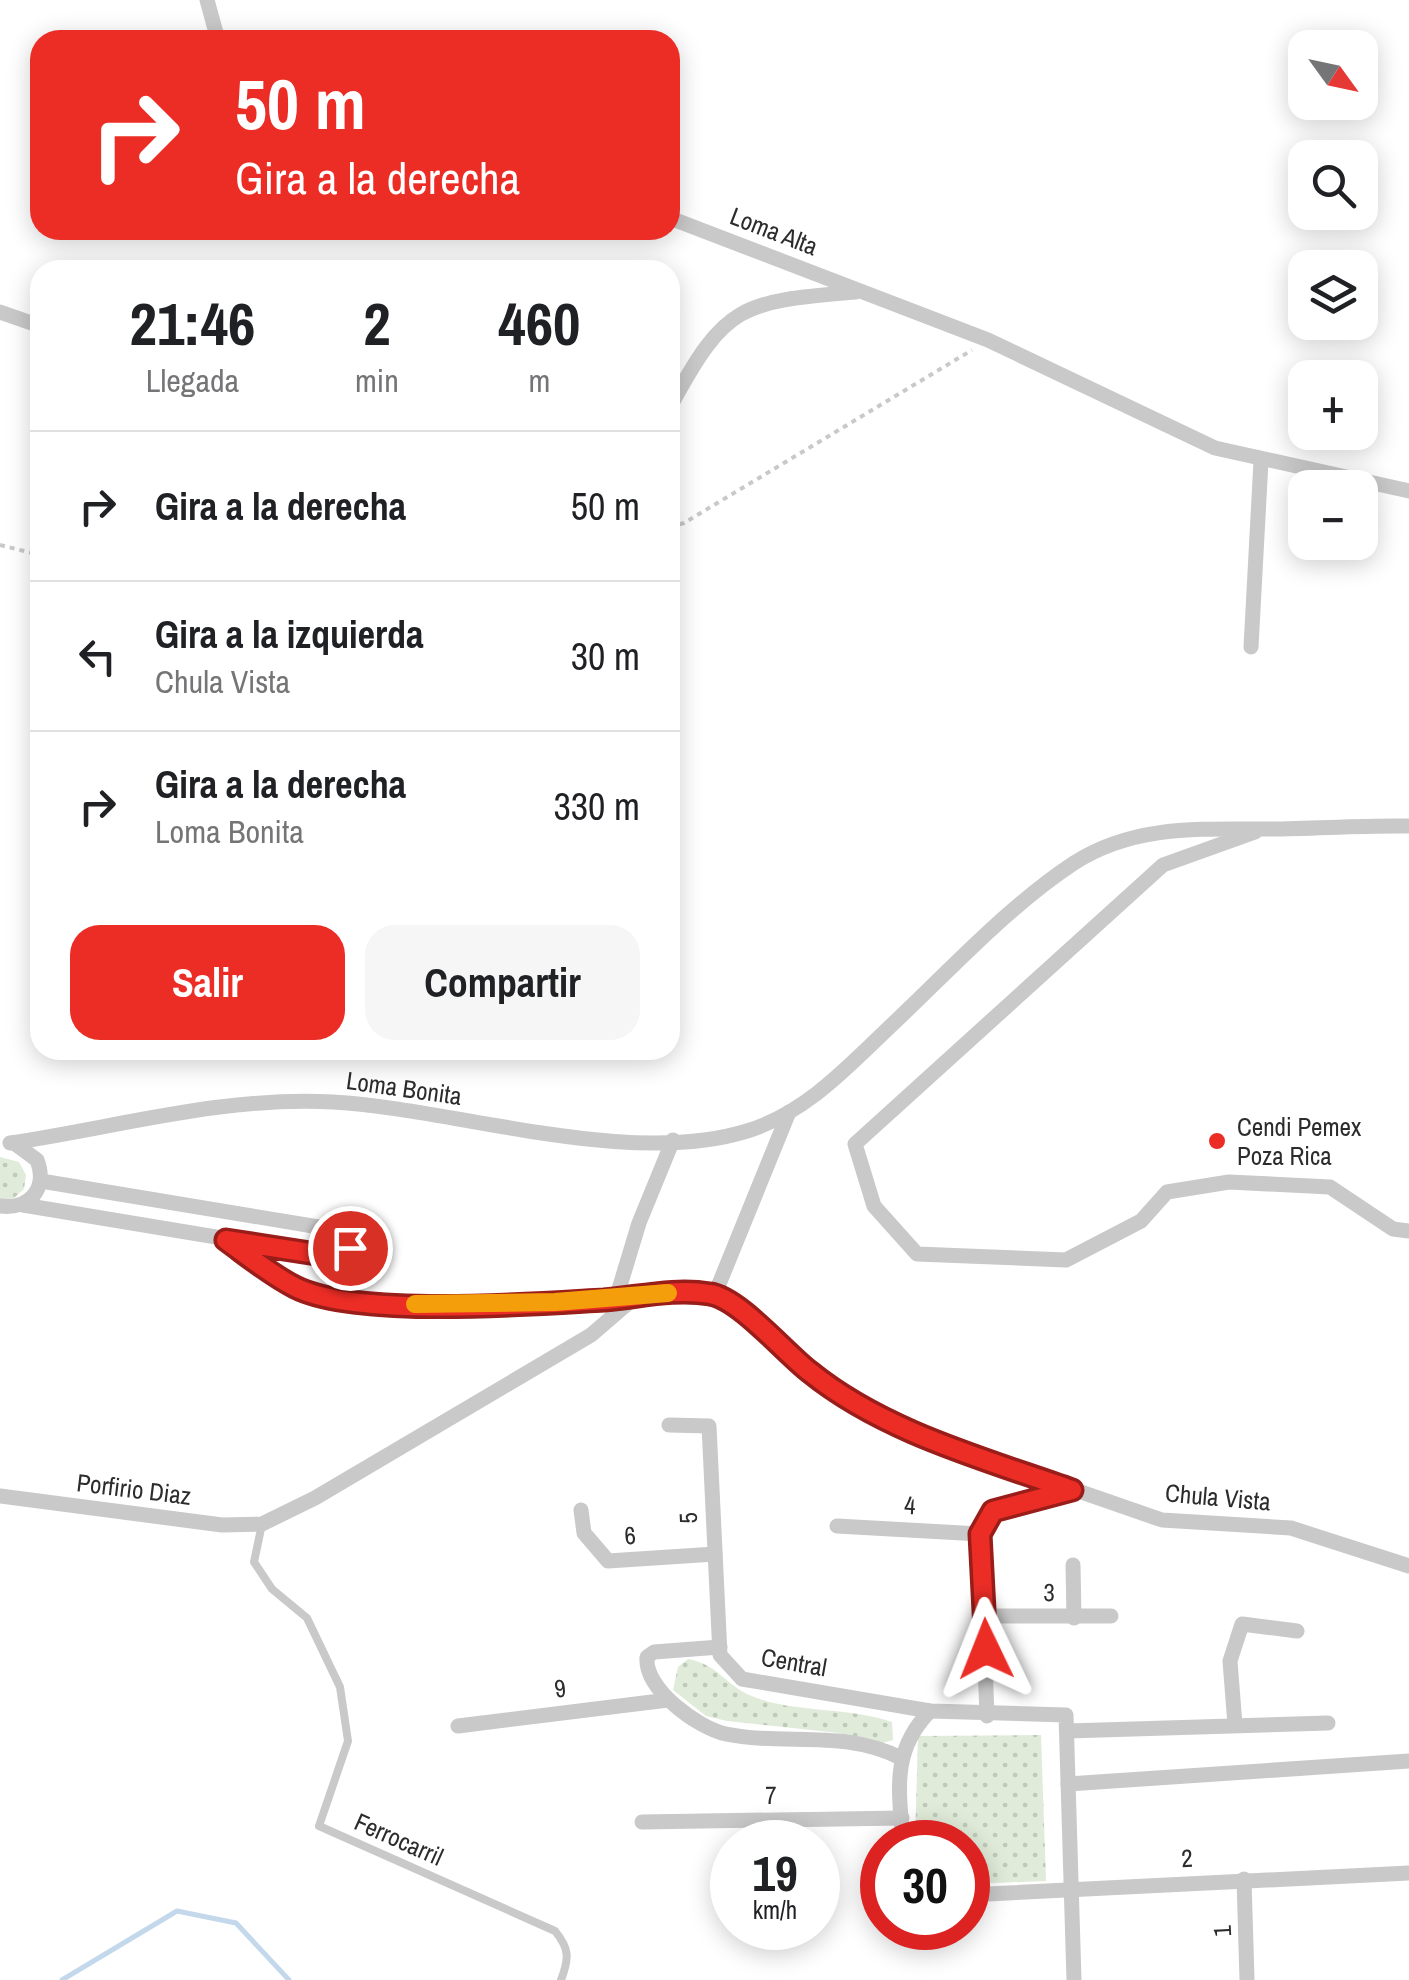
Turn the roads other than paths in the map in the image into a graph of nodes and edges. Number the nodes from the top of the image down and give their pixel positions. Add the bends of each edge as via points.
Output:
1 (208, 0) edge
2 (216, 30) edge
3 (680, 222) edge
4 (860, 291) junction
5 (0, 312) edge
6 (30, 322) edge
7 (680, 389) edge
8 (1261, 461) junction
9 (1409, 491) edge
10 (1251, 647) dead end
11 (1409, 826) edge
12 (1262, 829) junction
13 (789, 1112) junction
14 (674, 1140) junction
15 (5, 1143) edge
16 (41, 1181) junction
17 (22, 1205) junction
18 (0, 1206) edge
19 (1409, 1230) edge
20 (226, 1240) junction
21 (716, 1294) junction
22 (634, 1298) junction
23 (616, 1299) junction
24 (669, 1425) dead end
25 (1072, 1490) junction
26 (0, 1496) edge
27 (581, 1510) dead end
28 (262, 1524) junction
29 (838, 1526) dead end
30 (980, 1534) junction
31 (715, 1554) junction
32 (1073, 1565) dead end
33 (1409, 1566) edge
34 (986, 1616) junction
35 (1112, 1616) dead end
36 (1074, 1618) junction
37 (1297, 1631) dead end
38 (720, 1647) junction
39 (668, 1700) junction
40 (930, 1711) junction
41 (988, 1716) junction
42 (1328, 1722) dead end
43 (1067, 1723) junction
44 (1235, 1725) junction
45 (458, 1726) dead end
46 (900, 1758) junction
47 (1409, 1760) edge
48 (1068, 1784) junction
49 (902, 1818) joint
50 (642, 1822) dead end
51 (1409, 1873) edge
52 (1244, 1879) junction
53 (1072, 1889) junction
54 (990, 1894) edge
55 (1251, 1977) edge
56 (561, 1980) edge
57 (1074, 1980) edge

1 - 2 street
3 - 4 street, Loma Alta
4 - 7 street, Loma Alta via 770,300 730,317 702,348
4 - 8 street, Loma Alta via 988,340 1215,448
5 - 6 street
8 - 9 street, Loma Alta
8 - 10 street
11 - 12 street, Loma Bonita
12 - 13 street, Loma Bonita via 1169,828 1076,862 1015,908 819,1093
12 - 19 street via 1162,865 854,1144 874,1206 917,1254 1066,1260 1141,1221 1167,1192 1229,1182 1330,1187 1393,1229
13 - 14 street, Loma Bonita via 745,1132
13 - 21 street
14 - 15 street, Loma Bonita via 542,1134 336,1102 257,1101
14 - 23 street
15 - 16 street via 30,1151
16 - 17 street
16 - 20 street via 343,1230 352,1243 336,1257
17 - 18 street
17 - 20 street
20 - 23 street via 296,1288 335,1300 447,1306
21 - 22 street
21 - 25 street, Chula Vista via 814,1376 888,1418
22 - 23 street
22 - 28 street via 591,1335
24 - 31 street, 5 via 709,1426
25 - 30 street via 993,1511
25 - 33 street, Chula Vista via 1162,1520 1291,1528
26 - 28 street, Porfirio Diaz via 222,1526
27 - 31 street, 6 via 584,1533 608,1561
28 - 56 lane, Ferrocarril via 254,1562 272,1589 307,1618 340,1688 348,1741 319,1826 555,1931 569,1958
29 - 30 street, 4
30 - 34 street
31 - 38 street, 5
32 - 36 street
34 - 36 street, 3
34 - 41 street
35 - 36 street, 3
37 - 44 street via 1242,1624 1230,1661
38 - 39 street via 647,1658
38 - 40 street, Central via 742,1679
39 - 45 street, 9
39 - 46 street via 724,1734 871,1743
40 - 41 street, Central
40 - 46 street
41 - 43 street, Central
42 - 44 street, Central
43 - 44 street, Central
43 - 48 street
46 - 49 street
47 - 48 street
48 - 53 street
49 - 50 street, 7
51 - 52 street, 2
52 - 53 street, 2
52 - 55 street, 1
53 - 54 street, 2
53 - 57 street

